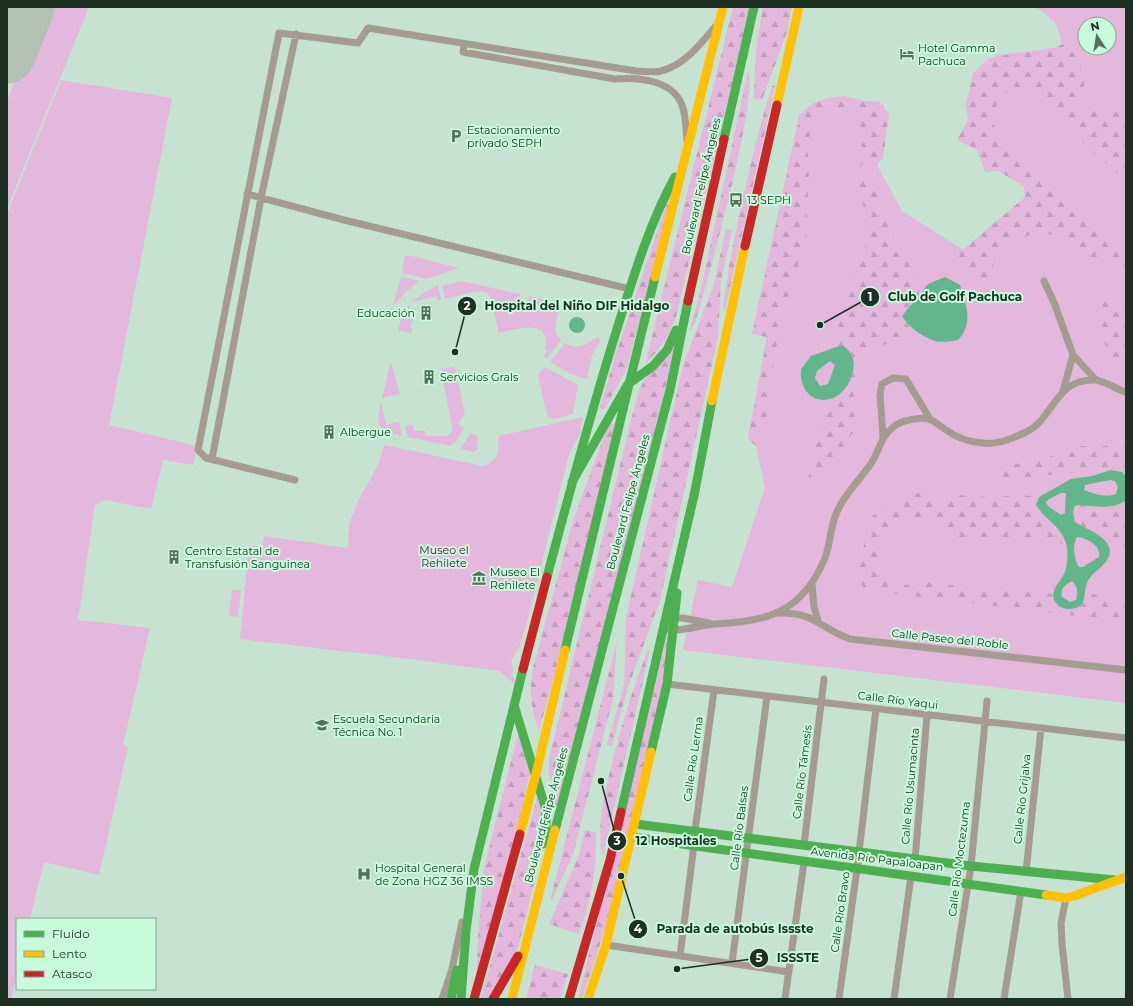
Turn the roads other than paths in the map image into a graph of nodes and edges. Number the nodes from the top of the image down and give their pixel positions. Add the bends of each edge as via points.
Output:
1 (723, 7) edge
2 (754, 7) edge
3 (799, 7) edge
4 (718, 24) junction
5 (296, 34) junction
6 (464, 48) junction
7 (687, 147) junction
8 (683, 162) junction
9 (247, 194) junction
10 (261, 198) junction
11 (693, 274) junction
12 (1044, 281) dead end
13 (230, 287) junction
14 (630, 289) junction
15 (243, 291) junction
16 (1073, 354) junction
17 (1096, 380) junction
18 (628, 384) junction
19 (1063, 391) junction
20 (1126, 392) edge
21 (930, 419) junction
22 (882, 437) junction
23 (212, 459) junction
24 (295, 480) dead end
25 (572, 482) junction
26 (812, 584) junction
27 (778, 613) junction
28 (671, 618) junction
29 (818, 621) junction
30 (713, 624) junction
31 (664, 630) junction
32 (674, 630) junction
33 (1126, 670) edge
34 (824, 678) dead end
35 (667, 684) junction
36 (714, 690) junction
37 (767, 696) junction
38 (987, 701) dead end
39 (822, 702) junction
40 (514, 705) junction
41 (876, 709) junction
42 (927, 715) junction
43 (986, 722) junction
44 (1041, 728) junction
45 (1126, 738) edge
46 (536, 774) junction
47 (635, 824) junction
48 (695, 832) junction
49 (632, 837) junction
50 (749, 838) junction
51 (694, 845) junction
52 (804, 845) junction
53 (747, 852) junction
54 (859, 852) junction
55 (915, 860) junction
56 (804, 862) junction
57 (971, 866) junction
58 (474, 869) junction
59 (858, 869) junction
60 (1026, 872) junction
61 (911, 876) junction
62 (1126, 877) edge
63 (1116, 880) junction
64 (968, 883) junction
65 (1021, 891) junction
66 (1066, 898) junction
67 (535, 907) junction
68 (466, 931) junction
69 (606, 945) junction
70 (524, 948) junction
71 (680, 956) junction
72 (732, 963) junction
73 (789, 972) junction
74 (442, 999) edge
75 (450, 999) edge
76 (461, 999) edge
77 (474, 999) edge
78 (492, 999) edge
79 (512, 999) edge
80 (569, 999) edge
81 (588, 999) edge
82 (785, 999) edge
83 (839, 999) edge
84 (894, 999) edge
85 (950, 999) edge
86 (1004, 999) edge
87 (1068, 999) edge

1 - 4 main road
2 - 11 main road, Boulevard Felipe Ángeles
3 - 28 main road via 725,336 678,567
4 - 6 street via 680,63 660,71 636,71
4 - 7 main road
5 - 6 street via 358,43 368,28
5 - 9 street via 279,33
5 - 10 street
6 - 7 street via 615,79 639,78 661,85 676,94 683,108
7 - 8 main road
8 - 14 main road via 665,195
8 - 18 main road
9 - 10 street
9 - 13 street
10 - 14 street
10 - 15 street
11 - 18 main road via 686,288 675,334 667,350 653,366
11 - 67 main road, Boulevard Felipe Ángeles via 670,390
12 - 16 street
13 - 15 street
13 - 23 street via 198,450 206,458
14 - 25 main road
15 - 23 street
16 - 17 street
16 - 19 street
17 - 19 street via 1079,383
17 - 20 street
18 - 25 main road
18 - 46 main road
19 - 21 street via 1044,418 1028,432 1001,442 984,444 964,440
21 - 22 street via 914,419 897,424
21 - 22 street via 906,379 893,378 882,384 880,394
22 - 26 street via 877,454 844,498 835,518 825,557
23 - 24 street
25 - 40 main road
26 - 27 street
26 - 29 street
27 - 29 street, Calle Paseo del Roble via 794,613
27 - 30 street via 740,623
28 - 30 street
28 - 31 main road
28 - 32 main road
29 - 33 street, Calle Paseo del Roble via 835,634 850,639
30 - 32 street
31 - 32 street
31 - 80 main road via 610,860
32 - 35 main road
34 - 39 street, Calle Río Támesis
35 - 36 street, Calle Río Yaqui
35 - 47 main road
36 - 37 street, Calle Río Yaqui
36 - 48 street, Calle Río Lerma
37 - 39 street, Calle Río Yaqui
37 - 50 street, Calle Río Balsas
38 - 43 street, Calle Río Moctezuma
39 - 41 street, Calle Río Yaqui
39 - 52 street, Calle Río Támesis
40 - 46 main road
40 - 58 main road
41 - 42 street, Calle Río Yaqui
41 - 54 street, Calle Río Bravo
42 - 43 street, Calle Río Yaqui
42 - 55 street, Calle Río Usumacinta
43 - 44 street, Calle Río Yaqui
43 - 57 street, Calle Río Moctezuma
44 - 45 street, Calle Río Yaqui
44 - 60 street, Calle Río Grijalva
46 - 67 main road via 546,810 546,828 536,875
46 - 77 main road
47 - 48 main road, Avenida Río Papaloapan
47 - 49 main road
48 - 50 main road, Avenida Río Papaloapan
49 - 51 main road, Avenida Río Papaloapan
49 - 69 main road
50 - 52 main road, Avenida Río Papaloapan
50 - 53 street, Calle Río Balsas
51 - 53 main road, Avenida Río Papaloapan
51 - 71 street
52 - 54 main road, Avenida Río Papaloapan
53 - 56 main road, Avenida Río Papaloapan
53 - 72 street, Calle Río Balsas
54 - 55 main road, Avenida Río Papaloapan
54 - 59 street, Calle Río Bravo
55 - 57 main road, Avenida Río Papaloapan
56 - 59 main road, Avenida Río Papaloapan
56 - 73 street
57 - 60 main road, Avenida Río Papaloapan
57 - 64 street, Calle Río Moctezuma
58 - 68 main road
58 - 74 street via 452,969
59 - 61 main road, Avenida Río Papaloapan
59 - 83 street, Calle Río Bravo
60 - 63 main road, Avenida Río Papaloapan
61 - 64 main road, Avenida Río Papaloapan
61 - 84 street
62 - 63 main road, Avenida Río Papaloapan
63 - 66 main road, Avenida Río Papaloapan via 1084,895
64 - 65 main road, Avenida Río Papaloapan
64 - 85 street, Calle Río Moctezuma
65 - 66 main road, Avenida Río Papaloapan
65 - 86 street
66 - 87 street via 1061,923
67 - 70 main road, Boulevard Felipe Ángeles
68 - 75 main road
68 - 76 main road
69 - 71 street
69 - 81 main road
70 - 78 main road
70 - 79 main road, Boulevard Felipe Ángeles
71 - 72 street
72 - 73 street
73 - 82 street

